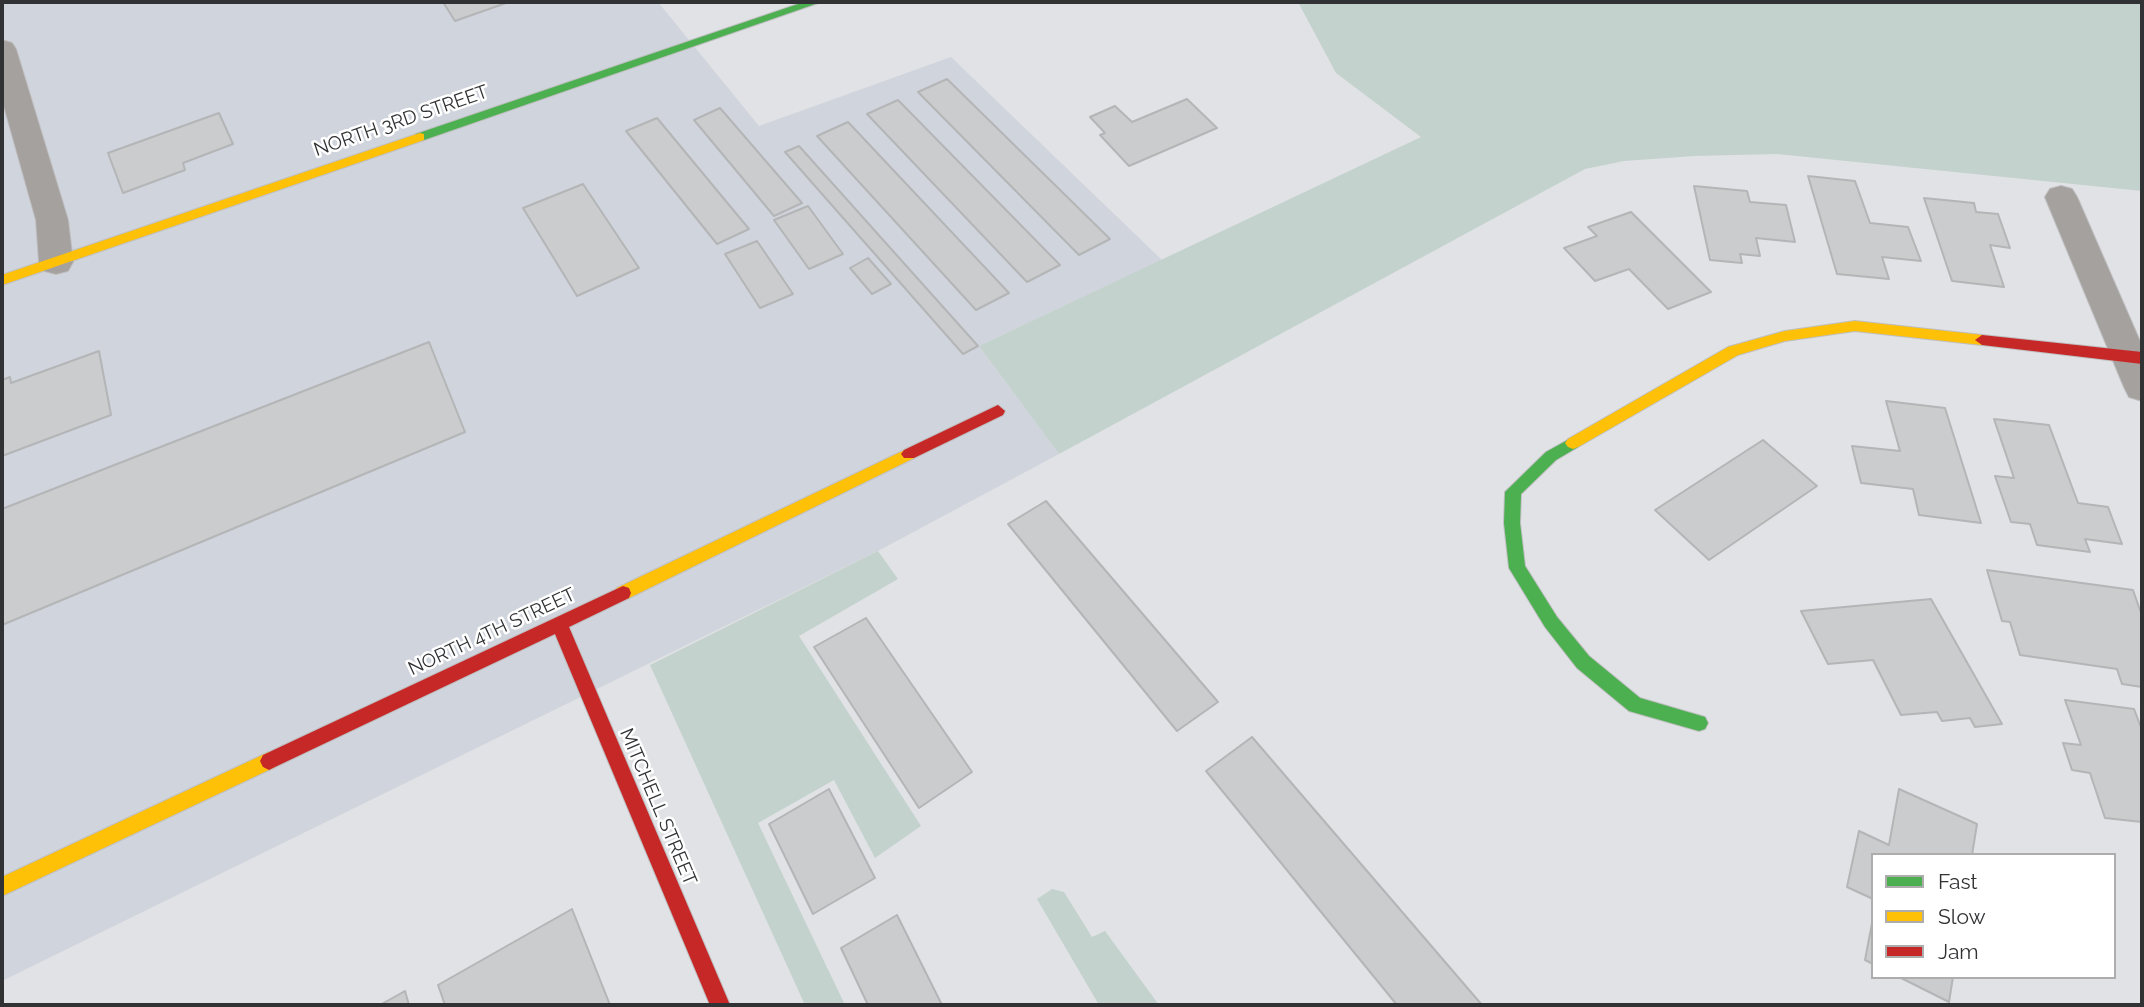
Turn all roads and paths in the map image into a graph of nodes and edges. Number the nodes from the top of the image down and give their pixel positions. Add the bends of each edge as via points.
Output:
1 (815, 2) edge
2 (2, 50) edge
3 (2061, 197) dead end
4 (57, 262) junction
5 (2, 280) edge
6 (2135, 357) edge
7 (2142, 387) edge
8 (998, 411) dead end
9 (559, 624) junction
10 (1699, 723) dead end
11 (2, 887) edge
12 (720, 1005) edge

1 - 4 street, NORTH 3RD STREET
2 - 4 street via 52,220
3 - 6 street
4 - 5 street, NORTH 3RD STREET
6 - 7 street
6 - 10 street via 1855,326 1785,336 1733,351 1551,456 1513,492 1517,568 1583,662 1635,705
8 - 9 street, NORTH 4TH STREET
9 - 11 street, NORTH 4TH STREET
9 - 12 street, MITCHELL STREET

